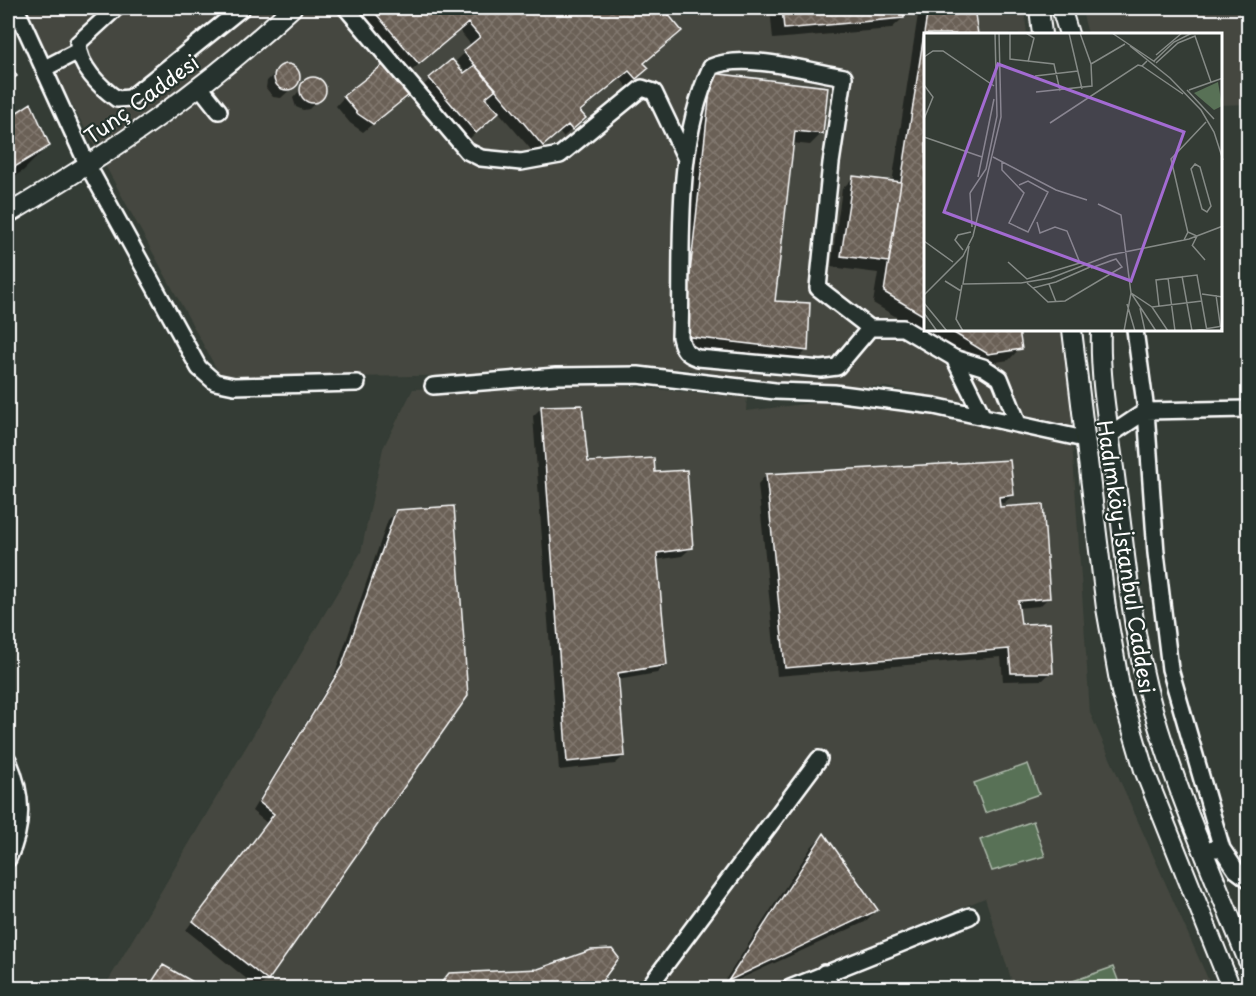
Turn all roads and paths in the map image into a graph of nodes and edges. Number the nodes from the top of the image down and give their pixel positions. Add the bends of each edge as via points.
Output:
1 (16, 8) edge
2 (116, 8) edge
3 (242, 8) edge
4 (346, 8) edge
5 (1040, 8) edge
6 (1061, 8) edge
7 (287, 9) edge
8 (1042, 33) edge
9 (1069, 33) edge
10 (78, 51) junction
11 (45, 68) junction
12 (200, 87) junction
13 (219, 111) dead end
14 (685, 157) junction
15 (88, 166) junction
16 (8, 214) edge
17 (870, 328) junction
18 (1072, 332) edge
19 (1101, 332) edge
20 (1135, 332) edge
21 (954, 358) junction
22 (357, 383) dead end
23 (433, 386) dead end
24 (1248, 409) edge
25 (1146, 411) junction
26 (983, 417) junction
27 (1018, 423) junction
28 (1110, 435) junction
29 (1084, 439) junction
30 (819, 759) dead end
31 (8, 760) edge
32 (1222, 849) junction
33 (1204, 850) junction
34 (8, 859) edge
35 (1248, 879) edge
36 (970, 916) dead end
37 (1248, 961) edge
38 (824, 973) junction
39 (648, 988) edge
40 (790, 988) edge
41 (832, 988) edge
42 (1231, 988) edge

1 - 11 street
2 - 10 street via 78,43
3 - 10 street via 130,98 117,99 102,88
4 - 14 street via 467,151 481,158 521,162 561,154 642,88 654,92
5 - 8 main road
6 - 9 main road
7 - 12 main road, Tunç Caddesi
10 - 11 street
11 - 15 street
12 - 13 street
12 - 15 main road, Tunç Caddesi
14 - 17 street via 680,337 687,354 798,367 837,367
14 - 17 street via 700,91 711,67 723,61 747,62 844,77 818,288
15 - 16 main road, Tunç Caddesi
15 - 22 street via 199,368 215,382 234,387
17 - 21 street via 903,328
18 - 29 main road, Hadımköy-İstanbul Caddesi
19 - 28 main road, Hadımköy-İstanbul Caddesi
20 - 25 street
21 - 26 street
21 - 27 street via 983,367 1000,378
23 - 26 street via 556,376 638,375 775,391 834,393 934,406
24 - 25 street
25 - 28 street
25 - 32 street via 1156,553 1170,669
26 - 27 street
27 - 29 street
28 - 29 main road
28 - 33 main road, Hadımköy-İstanbul Caddesi via 1147,686 1169,761
29 - 42 main road, Hadımköy-İstanbul Caddesi via 1121,692 1144,770
30 - 39 street
31 - 34 street via 22,809 18,837
32 - 33 street
32 - 35 street via 1236,870
33 - 37 main road, Hadımköy-İstanbul Caddesi
36 - 38 street
38 - 40 street
38 - 41 street

